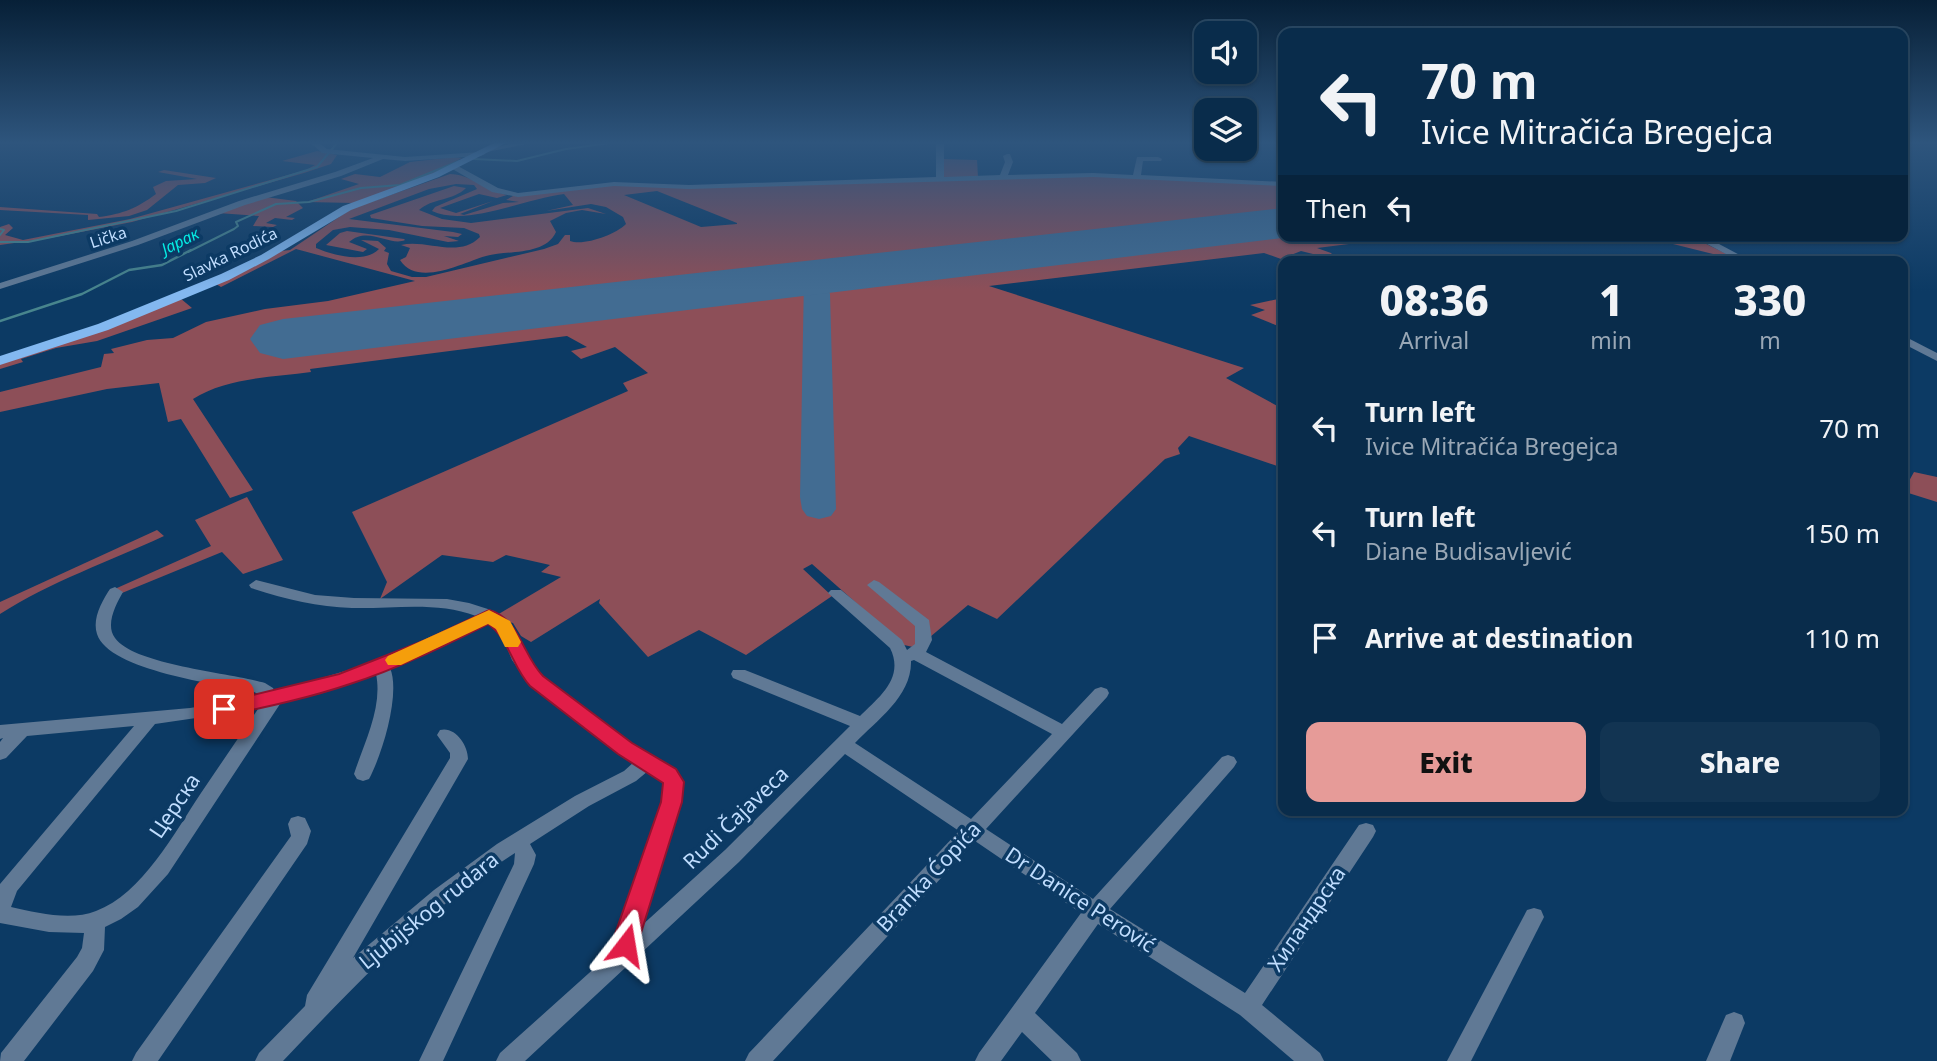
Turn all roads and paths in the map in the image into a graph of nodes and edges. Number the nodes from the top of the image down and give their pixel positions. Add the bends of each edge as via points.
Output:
1 (281, 192) edge
2 (390, 192) edge
3 (502, 192) edge
4 (548, 192) edge
5 (1708, 242) edge
6 (1737, 256) edge
7 (0, 286) edge
8 (1908, 342) edge
9 (1937, 359) edge
10 (0, 361) edge
11 (256, 585) dead end
12 (874, 585) dead end
13 (114, 592) dead end
14 (836, 593) dead end
15 (489, 616) junction
16 (909, 656) junction
17 (381, 666) junction
18 (739, 674) dead end
19 (1101, 693) dead end
20 (270, 700) junction
21 (151, 717) junction
22 (864, 725) junction
23 (22, 730) junction
24 (0, 732) edge
25 (1062, 732) junction
26 (446, 735) dead end
27 (843, 744) junction
28 (0, 752) edge
29 (1228, 762) dead end
30 (646, 763) junction
31 (363, 774) dead end
32 (298, 824) dead end
33 (974, 830) junction
34 (1366, 831) dead end
35 (519, 841) junction
36 (1096, 911) junction
37 (1534, 917) dead end
38 (95, 921) junction
39 (629, 950) junction
40 (1248, 1007) junction
41 (1020, 1015) junction
42 (303, 1023) junction
43 (1734, 1023) dead end
44 (515, 1059) edge
45 (9, 1061) edge
46 (145, 1061) edge
47 (267, 1061) edge
48 (281, 1061) edge
49 (431, 1061) edge
50 (757, 1061) edge
51 (987, 1061) edge
52 (1069, 1061) edge
53 (1312, 1061) edge
54 (1459, 1061) edge
55 (1718, 1061) edge

1 - 7 street, Lička
2 - 10 main road, Slavka Rodića via 347,208 225,277 103,327
3 - 4 street
5 - 6 street
8 - 9 street
11 - 15 street via 303,598 431,602
12 - 16 street, Rudi Čajaveca via 923,624 924,643
13 - 20 street via 103,625 109,642 119,651 151,663 259,687
14 - 16 street
15 - 17 street
15 - 30 street via 503,626 536,681
16 - 22 street, Rudi Čajaveca via 895,692
16 - 25 street
17 - 20 street
17 - 31 street via 387,675 385,698
18 - 22 street
19 - 25 street, Branka Ćopića
20 - 21 street
20 - 38 street, Церска via 164,862 122,906
21 - 23 street
21 - 38 street via 10,885 1,902 1,914 17,918 76,924
22 - 27 street, Rudi Čajaveca
23 - 24 street
23 - 28 street
25 - 33 street, Branka Ćopića
26 - 42 street via 459,751 459,759
27 - 33 street, Dr Danice Perović
27 - 39 street, Rudi Čajaveca via 732,856
29 - 36 street
30 - 35 street, Ljubijskog rudara
30 - 39 street via 669,775 674,790 626,937
32 - 46 street via 300,838
33 - 36 street, Dr Danice Perović
33 - 50 street, Branka Ćopića
34 - 40 street, Хиландрска
35 - 42 street, Ljubijskog rudara via 441,896 355,970
35 - 49 street via 526,855 524,864
36 - 40 street, Dr Danice Perović
36 - 41 street
37 - 54 street
38 - 45 street via 93,950 85,964
39 - 44 street, Rudi Čajaveca
40 - 53 street, Dr Danice Perović
41 - 51 street
41 - 52 street
42 - 47 street, Ljubijskog rudara
42 - 48 street
43 - 55 street

